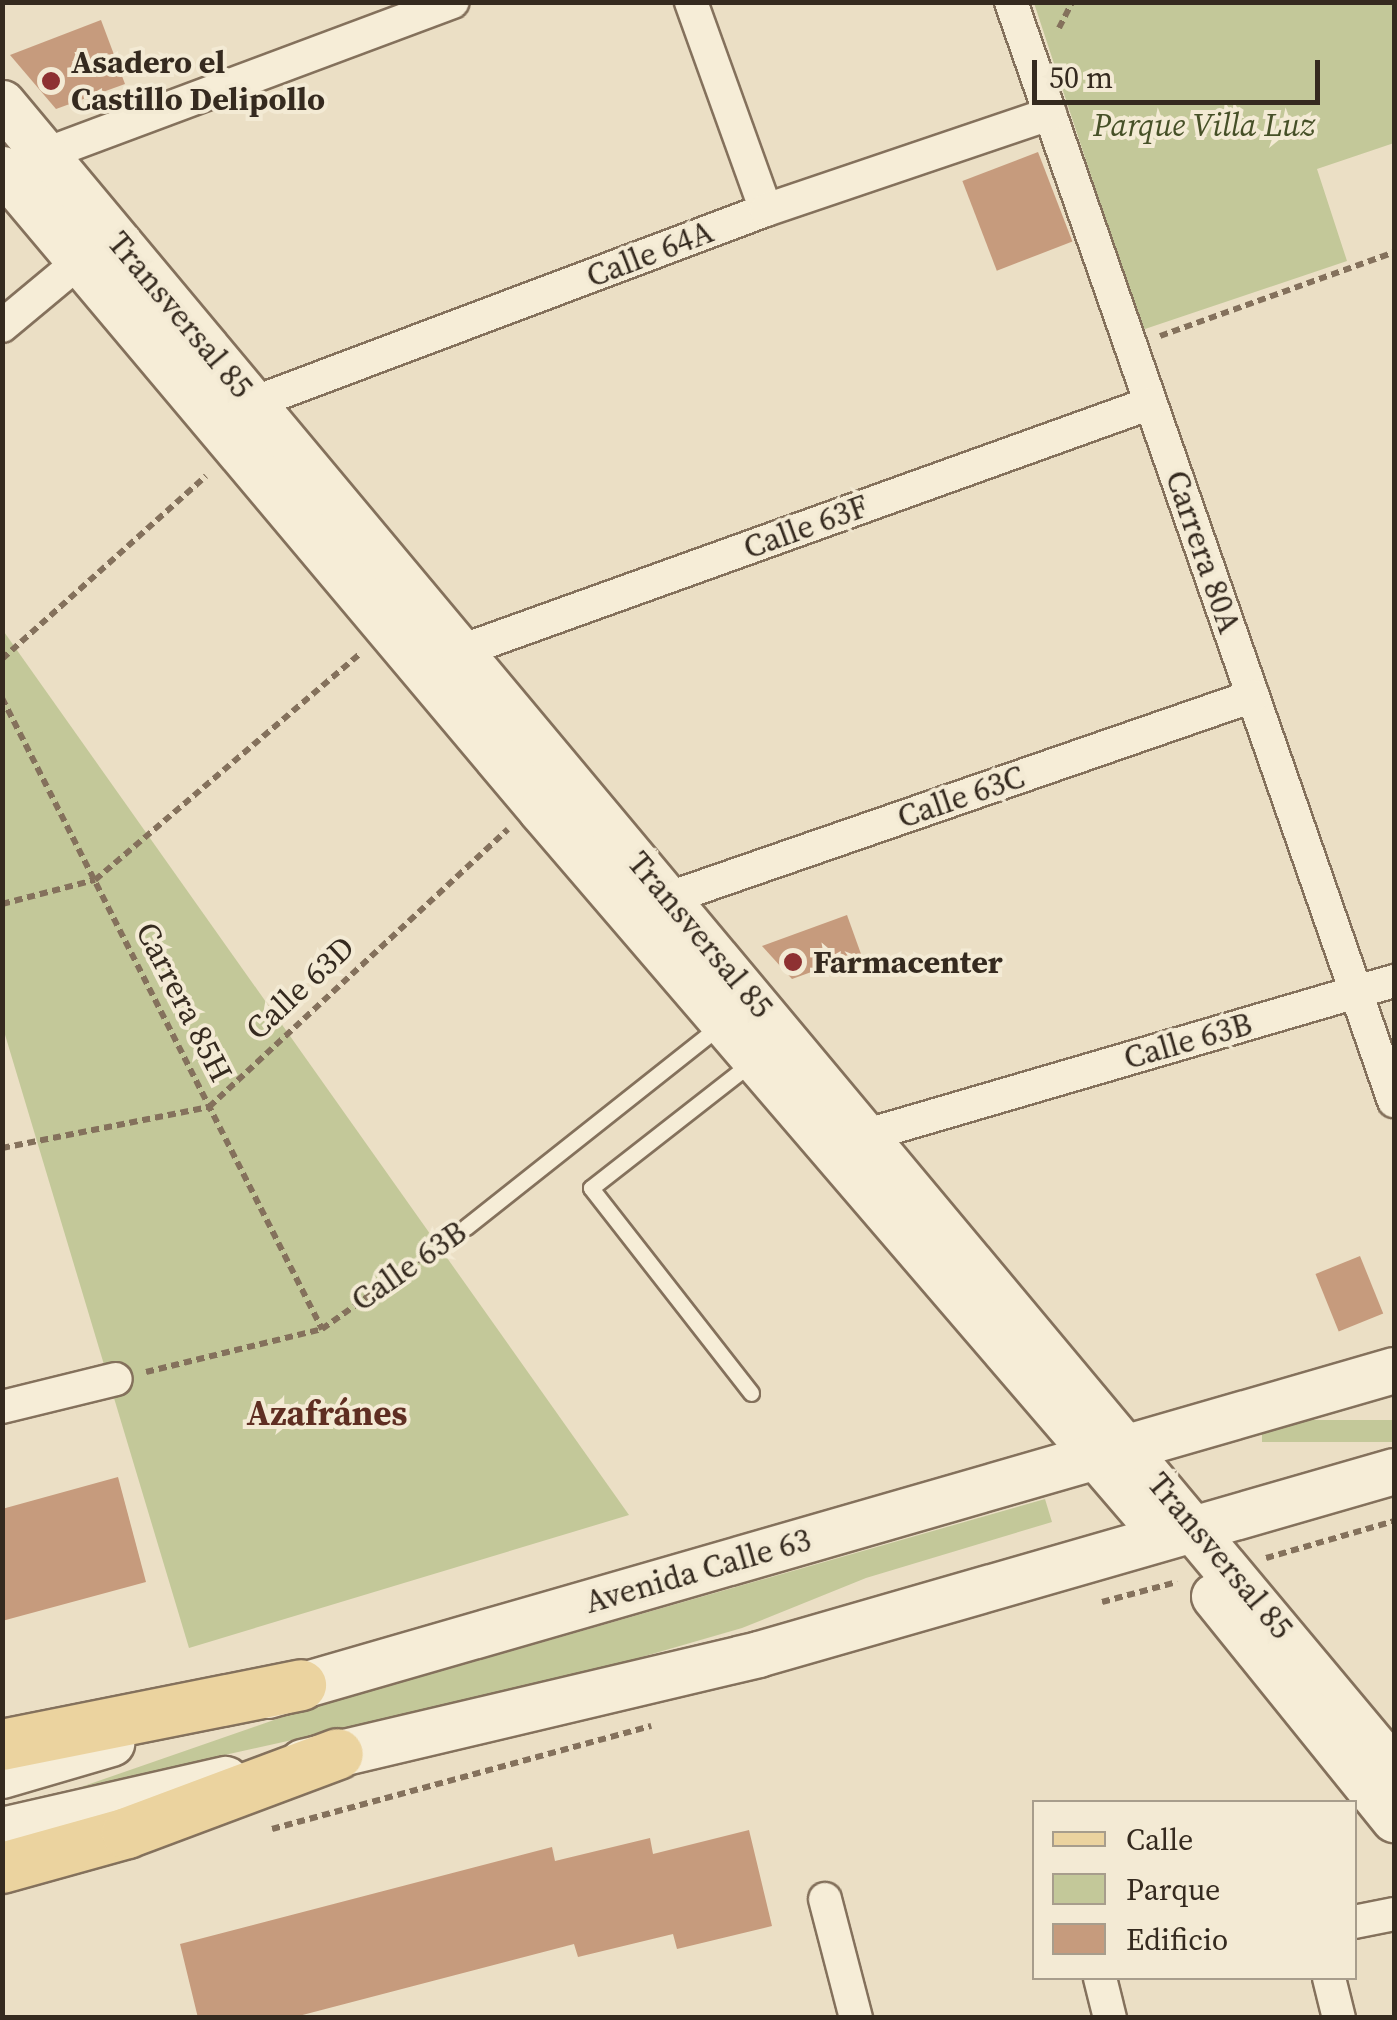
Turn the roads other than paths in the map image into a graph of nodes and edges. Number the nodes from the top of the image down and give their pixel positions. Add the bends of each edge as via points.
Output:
1 (453, 2) edge
2 (692, 2) edge
3 (1011, 2) edge
4 (2, 103) edge
5 (1050, 114) junction
6 (2, 124) edge
7 (46, 154) junction
8 (2, 169) edge
9 (84, 200) junction
10 (766, 210) junction
11 (80, 261) junction
12 (2, 326) edge
13 (253, 402) junction
14 (1151, 403) junction
15 (461, 651) junction
16 (1253, 696) junction
17 (669, 898) junction
18 (1394, 981) edge
19 (1356, 992) junction
20 (739, 1012) junction
21 (754, 1060) junction
22 (1394, 1101) edge
23 (867, 1135) junction
24 (466, 1227) road end
25 (1394, 1370) edge
26 (116, 1379) road end
27 (752, 1394) dead end
28 (2, 1407) edge
29 (1111, 1452) junction
30 (1394, 1471) edge
31 (1181, 1532) junction
32 (301, 1685) junction
33 (2, 1745) edge
34 (338, 1754) junction
35 (1394, 1770) edge
36 (2, 1776) edge
37 (1394, 1819) edge
38 (2, 1830) edge
39 (2, 1868) edge
40 (824, 1899) dead end
41 (1394, 1914) edge
42 (1357, 1921) edge
43 (1100, 1980) edge
44 (1330, 1980) edge
45 (856, 2018) edge
46 (1110, 2018) edge
47 (1339, 2018) edge

1 - 7 street
2 - 10 street
3 - 5 street, Carrera 80A
4 - 7 street, Transversal 85
5 - 10 street, Calle 64A
5 - 14 street, Carrera 80A
6 - 9 street via 35,163
7 - 9 street, Transversal 85
8 - 11 street, Transversal 85
9 - 13 street, Transversal 85
10 - 13 street, Calle 64A
11 - 12 street
11 - 20 street, Transversal 85 via 541,810
13 - 15 street, Transversal 85
14 - 15 street, Calle 63F
14 - 16 street, Carrera 80A
15 - 17 street, Transversal 85
16 - 17 street, Calle 63C
16 - 19 street, Carrera 80A
17 - 20 street, Transversal 85
18 - 19 street, Calle 63B
19 - 22 street, Carrera 80A
19 - 23 street, Calle 63B
20 - 21 street, Transversal 85
20 - 23 street, Transversal 85
20 - 24 lane, Calle 63B
21 - 27 lane via 591,1188
21 - 29 street, Transversal 85
23 - 29 street, Transversal 85
25 - 29 street, Avenida Calle 63
26 - 28 street
29 - 31 street, Transversal 85
29 - 32 street, Avenida Calle 63
30 - 31 street
31 - 34 street via 758,1654
31 - 35 street, Transversal 85
31 - 37 street, Transversal 85
32 - 33 main road
32 - 36 street, Avenida Calle 63
34 - 38 street
34 - 39 main road via 127,1833
40 - 45 street
41 - 42 street
43 - 46 street
44 - 47 street

